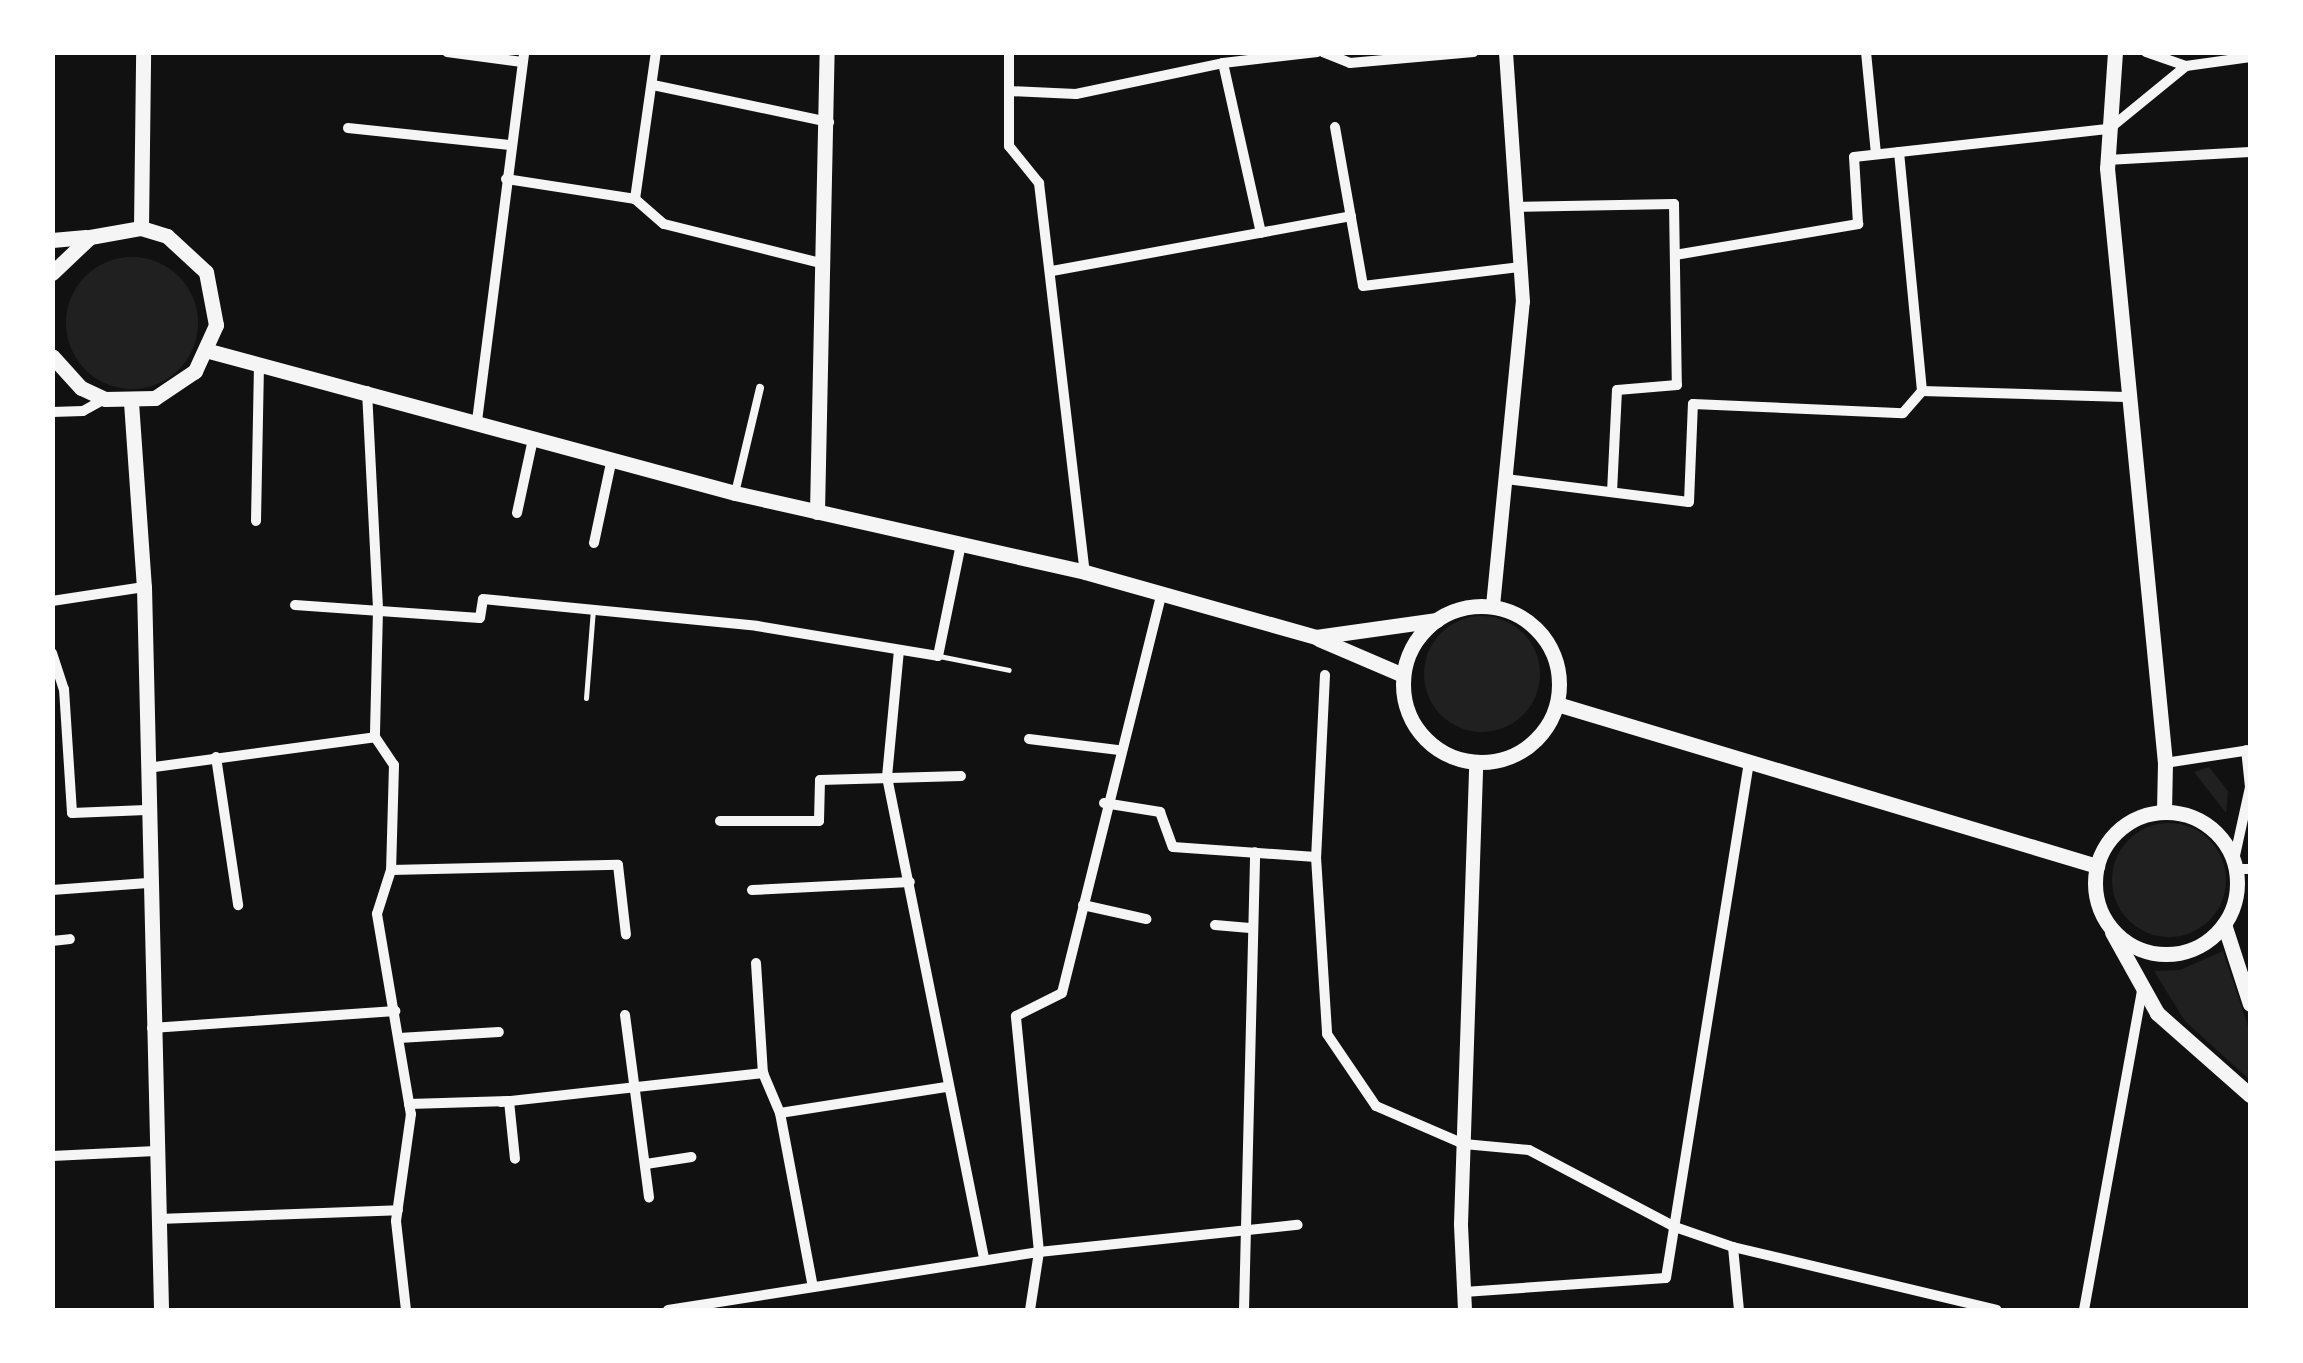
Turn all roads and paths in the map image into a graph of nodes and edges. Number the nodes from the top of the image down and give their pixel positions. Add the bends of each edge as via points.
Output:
1 (143, 52) edge
2 (447, 52) edge
3 (656, 52) edge
4 (827, 52) edge
5 (1009, 52) edge
6 (1320, 52) edge
7 (1474, 52) edge
8 (1506, 52) edge
9 (1866, 52) edge
10 (2116, 52) edge
11 (2146, 52) edge
12 (523, 57) edge
13 (2250, 58) edge
14 (1223, 62) junction
15 (2186, 66) junction
16 (653, 85) junction
17 (1009, 90) junction
18 (830, 122) junction
19 (1335, 127) dead end
20 (348, 128) dead end
21 (2109, 129) junction
22 (510, 145) junction
23 (1898, 152) junction
24 (2250, 152) edge
25 (1876, 154) junction
26 (2108, 160) junction
27 (506, 178) junction
28 (635, 199) junction
29 (1516, 208) junction
30 (1350, 216) junction
31 (141, 228) junction
32 (1261, 232) junction
33 (90, 236) junction
34 (52, 240) edge
35 (1675, 255) junction
36 (826, 264) junction
37 (1521, 267) junction
38 (1052, 271) junction
39 (52, 273) edge
40 (209, 350) junction
41 (52, 356) edge
42 (260, 363) junction
43 (1677, 385) junction
44 (760, 388) dead end
45 (367, 392) junction
46 (1922, 392) junction
47 (2126, 397) junction
48 (105, 399) junction
49 (131, 402) junction
50 (1693, 404) junction
51 (52, 412) edge
52 (477, 421) junction
53 (533, 439) junction
54 (612, 458) junction
55 (1506, 478) junction
56 (1612, 492) junction
57 (735, 494) junction
58 (817, 512) junction
59 (518, 514) dead end
60 (256, 521) dead end
61 (594, 543) dead end
62 (960, 549) junction
63 (1085, 572) junction
64 (144, 586) junction
65 (1162, 595) junction
66 (52, 602) edge
67 (295, 605) dead end
68 (1494, 606) junction
69 (378, 610) junction
70 (593, 610) junction
71 (1437, 620) junction
72 (1316, 637) junction
73 (898, 650) junction
74 (52, 654) edge
75 (938, 656) junction
76 (1009, 670) dead end
77 (1403, 675) junction
78 (1325, 676) dead end
79 (586, 698) dead end
80 (1557, 704) junction
81 (376, 737) junction
82 (1028, 739) dead end
83 (1119, 750) junction
84 (2248, 750) edge
85 (216, 758) junction
86 (1476, 762) junction
87 (1749, 762) junction
88 (2165, 763) junction
89 (146, 768) junction
90 (961, 776) dead end
91 (886, 777) junction
92 (1104, 804) junction
93 (146, 810) junction
94 (2164, 812) junction
95 (720, 821) dead end
96 (1255, 852) junction
97 (1316, 857) junction
98 (2096, 866) junction
99 (2240, 866) edge
100 (392, 870) junction
101 (910, 882) junction
102 (148, 883) junction
103 (52, 890) edge
104 (752, 890) dead end
105 (1084, 905) junction
106 (238, 906) dead end
107 (1146, 919) dead end
108 (2108, 924) junction
109 (2224, 924) junction
110 (1215, 925) dead end
111 (1253, 928) junction
112 (626, 935) dead end
113 (70, 940) dead end
114 (52, 941) edge
115 (756, 963) dead end
116 (2142, 991) junction
117 (2250, 1004) edge
118 (395, 1011) junction
119 (625, 1015) dead end
120 (152, 1028) junction
121 (499, 1032) dead end
122 (398, 1038) junction
123 (763, 1073) junction
124 (634, 1086) junction
125 (946, 1087) junction
126 (2250, 1095) edge
127 (501, 1102) junction
128 (409, 1104) junction
129 (780, 1113) junction
130 (1464, 1144) junction
131 (156, 1151) junction
132 (52, 1156) edge
133 (691, 1157) dead end
134 (515, 1159) dead end
135 (646, 1164) junction
136 (649, 1197) dead end
137 (398, 1210) junction
138 (158, 1219) junction
139 (1298, 1226) dead end
140 (1675, 1227) junction
141 (1242, 1232) junction
142 (1734, 1247) junction
143 (1039, 1252) junction
144 (984, 1260) junction
145 (812, 1287) junction
146 (1464, 1292) junction
147 (749, 1298) junction
148 (161, 1310) edge
149 (406, 1310) edge
150 (668, 1310) edge
151 (751, 1310) edge
152 (1030, 1310) edge
153 (1244, 1310) edge
154 (1465, 1310) edge
155 (1739, 1310) edge
156 (1997, 1310) edge
157 (2084, 1310) edge

1 - 31 main road
2 - 12 street
3 - 16 street
4 - 18 main road
5 - 17 street
6 - 7 street via 1350,63
6 - 14 street
8 - 29 street
9 - 25 street
10 - 21 main road
11 - 15 street
12 - 22 street
13 - 15 street
14 - 17 street via 1076,94
14 - 32 street
15 - 21 street
16 - 18 street
16 - 28 street
17 - 38 street via 1009,146 1038,183
18 - 36 main road
19 - 30 street
20 - 22 street
21 - 23 street
21 - 26 main road
22 - 27 street
23 - 25 street
23 - 46 street
24 - 26 street
25 - 35 street via 1854,157 1858,224
26 - 47 main road
27 - 28 street
27 - 52 street
28 - 36 street via 664,224
29 - 35 street via 1674,204
29 - 37 street
30 - 32 street
30 - 37 street via 1363,286
31 - 33 main road
31 - 40 main road via 178,244 206,272 215,298
32 - 38 street
33 - 34 main road
33 - 39 main road
35 - 43 street
36 - 58 main road
37 - 55 street
38 - 63 street
40 - 42 main road
40 - 49 main road via 177,388
41 - 48 main road via 81,388
42 - 45 main road
42 - 60 street
43 - 50 street
43 - 56 street via 1617,390
44 - 57 street
45 - 52 main road
45 - 69 street
46 - 47 street
46 - 50 street via 1903,414
47 - 88 main road
48 - 49 main road
48 - 51 street via 83,410
49 - 64 main road
50 - 56 street via 1689,502
52 - 53 main road
53 - 54 main road
53 - 59 street
54 - 57 main road
54 - 61 street
55 - 56 street
55 - 68 street
57 - 58 main road
58 - 62 main road
62 - 63 main road
62 - 75 street
63 - 65 main road
64 - 66 street
64 - 89 main road
65 - 72 main road
65 - 83 street
67 - 69 street
68 - 71 main road via 1468,607
68 - 80 main road via 1528,623 1553,652
69 - 70 street via 480,618 483,600
69 - 81 street
70 - 73 street via 758,626
70 - 79 lane
71 - 72 main road
71 - 77 main road via 1410,651
72 - 77 main road
73 - 75 street
73 - 91 street
74 - 93 street via 64,689 72,813
75 - 76 lane
77 - 86 main road via 1413,724 1452,757
78 - 97 street
80 - 86 main road via 1527,748
80 - 87 main road
81 - 85 street
81 - 100 street via 394,765
82 - 83 street
83 - 92 street
84 - 88 street
84 - 99 street
85 - 89 street
85 - 106 street
86 - 130 street
87 - 98 main road
87 - 140 street
88 - 94 main road
89 - 93 main road
90 - 91 street
91 - 95 street via 820,780 819,822
91 - 101 street
92 - 96 street via 1160,812 1173,847
92 - 105 street
93 - 102 main road
94 - 98 main road via 2121,828
94 - 99 main road via 2214,830
96 - 97 street
96 - 111 street
97 - 130 street via 1328,1034 1376,1106
98 - 108 main road via 2097,896
99 - 109 main road
100 - 112 street via 618,865
100 - 118 street via 377,914
101 - 104 street
101 - 125 street
102 - 103 street
102 - 120 main road
105 - 107 street
105 - 143 street via 1062,993 1016,1016
108 - 109 main road via 2143,950 2165,954 2188,950
108 - 116 main road
109 - 117 main road
110 - 111 street
111 - 141 street
113 - 114 street
115 - 123 street
116 - 126 main road via 2167,1023
116 - 157 street
118 - 120 street
118 - 122 street
119 - 124 street
120 - 131 main road
121 - 122 street
122 - 128 street
123 - 124 street
123 - 129 street
124 - 127 street
124 - 135 street
125 - 129 street
125 - 144 street
127 - 128 street
127 - 134 street via 509,1101
128 - 137 street
129 - 145 street
130 - 140 street via 1529,1150
130 - 146 street
131 - 132 street
131 - 138 main road
133 - 135 street
135 - 136 street
137 - 138 street
137 - 149 street
138 - 148 main road
139 - 141 street
140 - 142 street
140 - 146 street via 1666,1278
141 - 143 street
141 - 153 street
142 - 155 street
142 - 156 street
143 - 144 street
143 - 152 street
144 - 145 street
145 - 147 street
146 - 154 street
147 - 150 street
147 - 151 street

